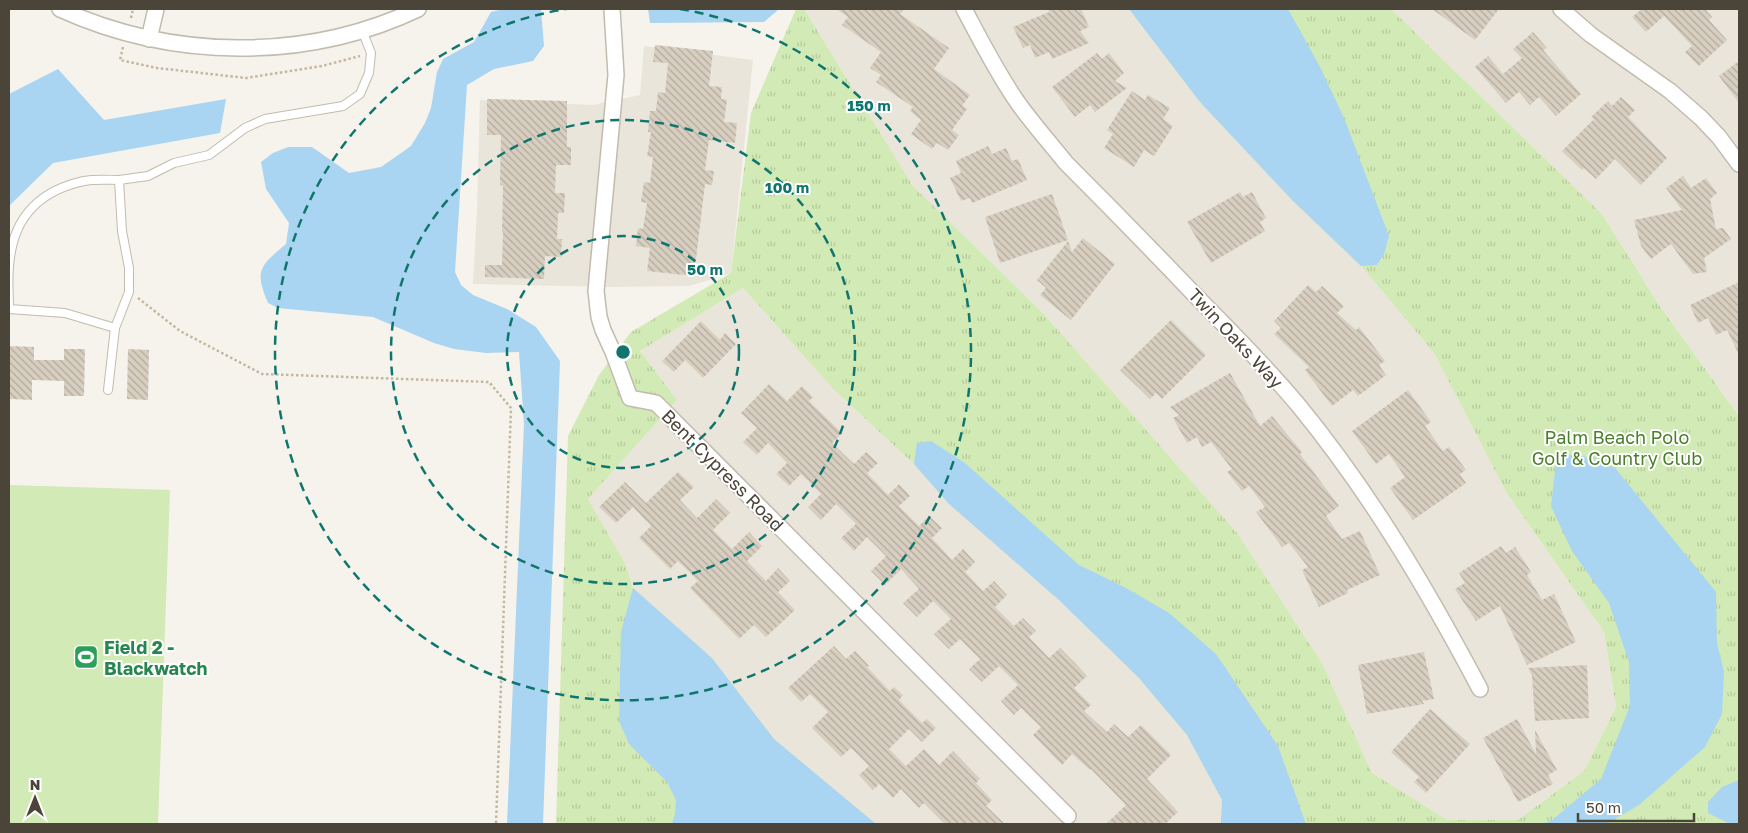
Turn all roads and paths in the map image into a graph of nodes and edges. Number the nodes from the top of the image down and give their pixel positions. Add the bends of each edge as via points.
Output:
1 (60, 9) edge
2 (156, 9) edge
3 (418, 9) edge
4 (612, 9) edge
5 (964, 9) edge
6 (1561, 9) edge
7 (362, 30) junction
8 (150, 39) junction
9 (1739, 164) edge
10 (118, 180) junction
11 (129, 292) junction
12 (115, 328) junction
13 (108, 390) dead end
14 (1480, 689) dead end
15 (1068, 816) dead end
16 (496, 824) edge

1 - 8 street via 82,19
2 - 8 street
3 - 7 street
4 - 15 street, Bent Cypress Road via 616,75 596,291 603,330 630,398 656,403
5 - 14 street, Twin Oaks Way via 994,65 1044,138 1252,353 1341,461 1419,578
6 - 9 street via 1591,35 1670,91 1719,137
7 - 8 street via 310,43 246,48 193,46
7 - 10 lane via 371,53 370,73 360,94 343,106 265,119 245,128 209,155 174,163 148,176
10 - 11 lane
10 - 12 lane via 86,180 58,188 33,205 16,232 10,259 9,308 65,313
11 - 12 lane
11 - 16 path via 180,331 262,374 489,382 511,408
12 - 13 lane

